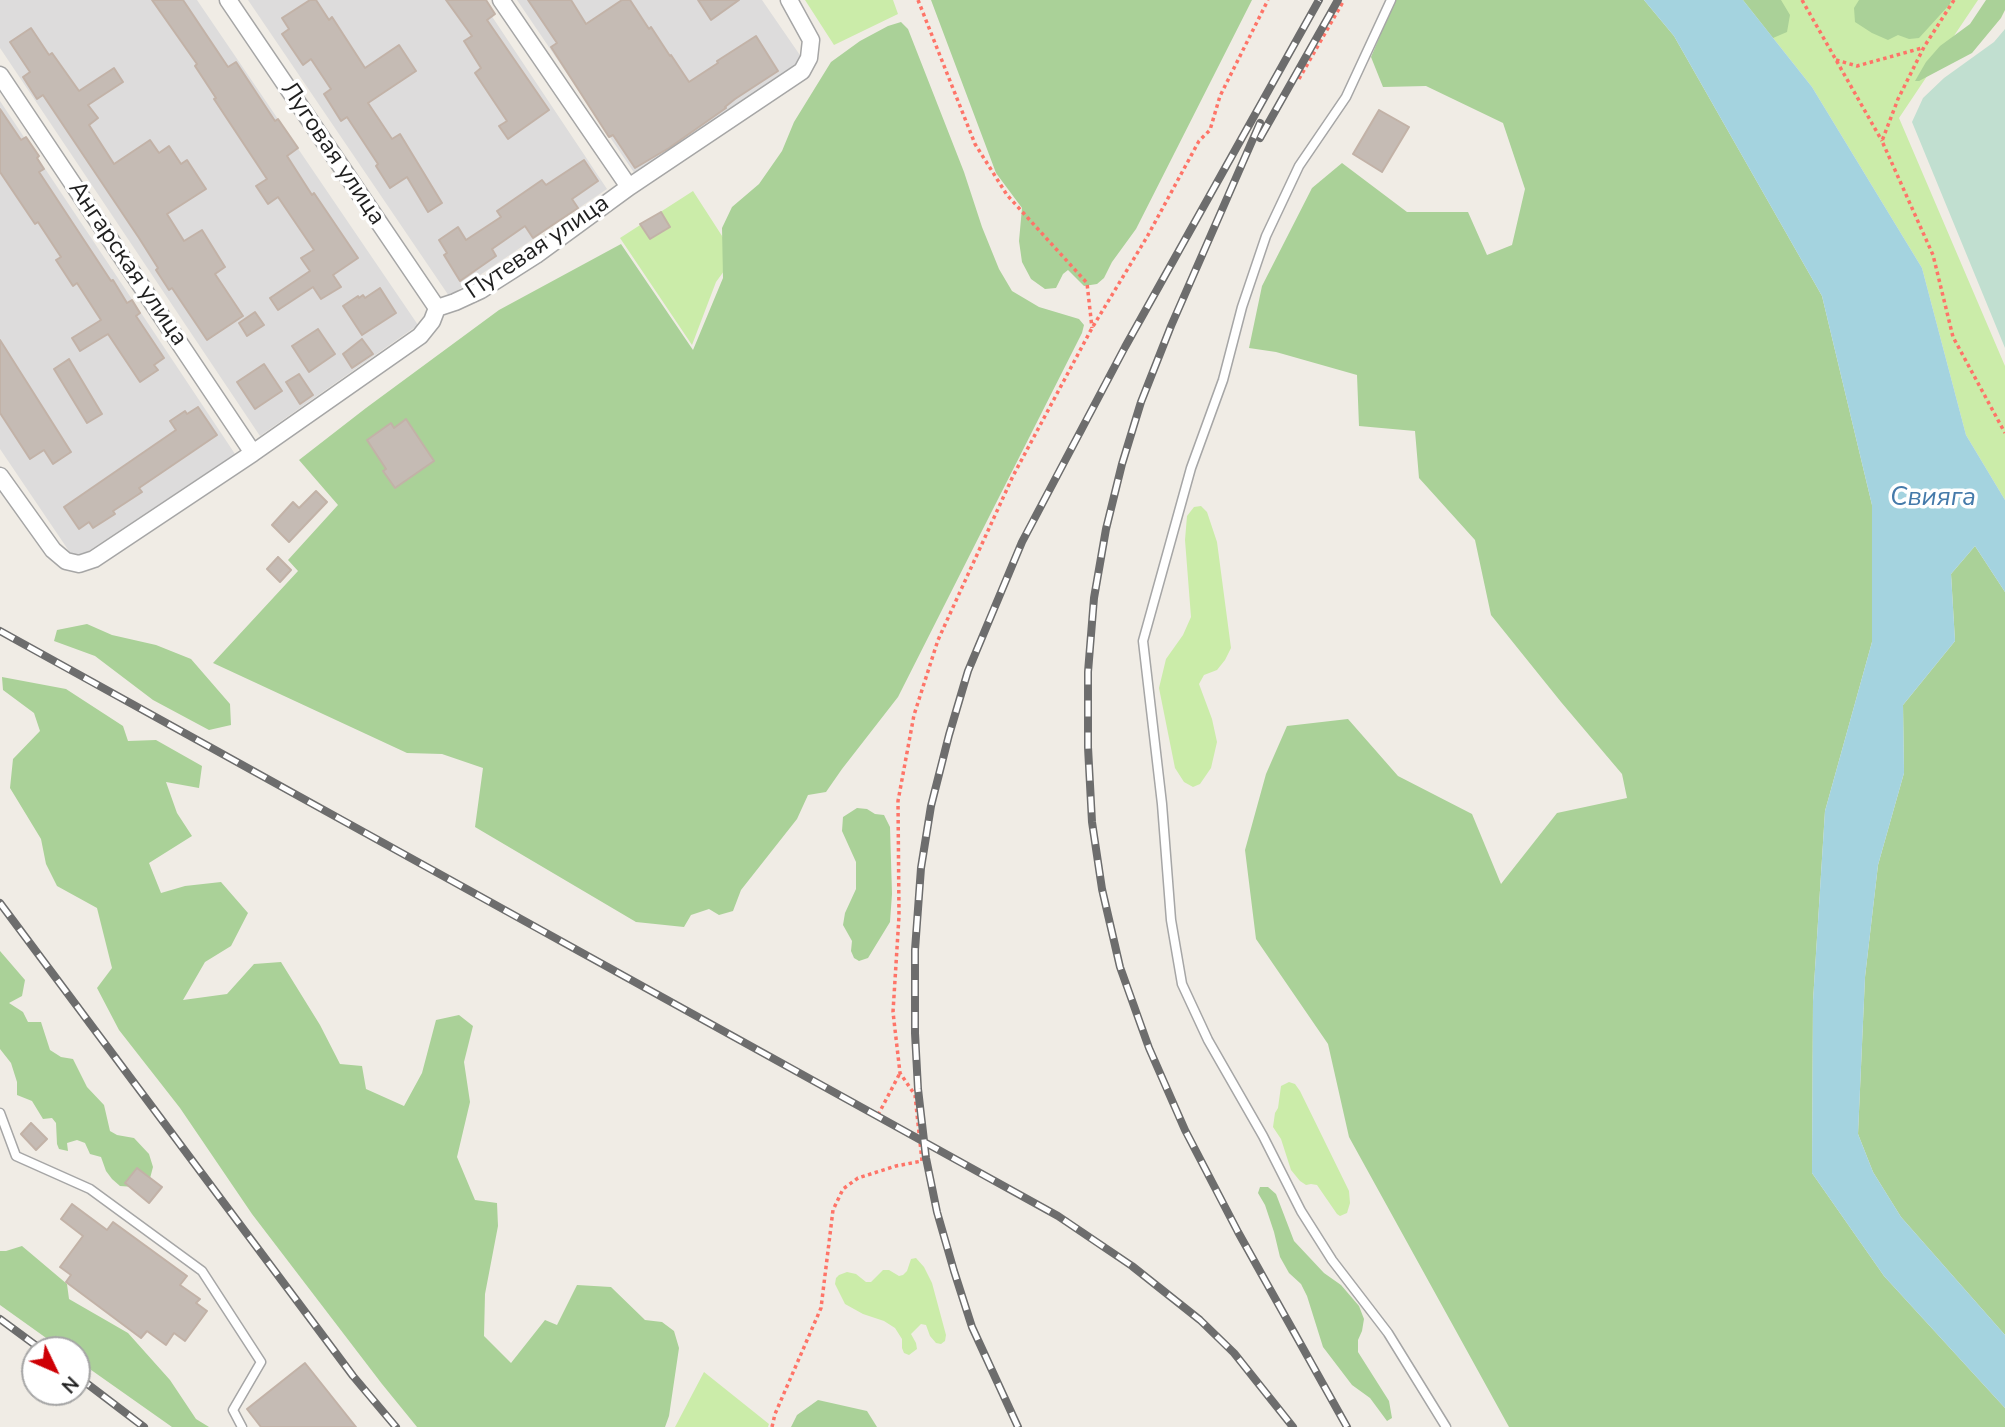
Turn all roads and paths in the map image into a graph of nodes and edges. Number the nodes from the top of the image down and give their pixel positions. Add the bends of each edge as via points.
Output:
1 (228, 0) edge
2 (501, 0) edge
3 (789, 0) edge
4 (918, 0) edge
5 (1268, 0) edge
6 (1344, 0) edge
7 (1391, 0) edge
8 (1802, 0) edge
9 (1955, 0) edge
10 (1924, 47) junction
11 (1836, 60) junction
12 (0, 75) edge
13 (1299, 79) dead end
14 (1882, 141) junction
15 (629, 187) junction
16 (437, 308) junction
17 (1092, 328) junction
18 (2005, 433) edge
19 (253, 453) junction
20 (0, 476) edge
21 (900, 1073) junction
22 (0, 1113) edge
23 (878, 1115) dead end
24 (242, 1427) edge
25 (772, 1427) edge
26 (1446, 1427) edge

1 - 16 street, Луговая улица
2 - 15 street
3 - 15 street, Путевая улица via 811,40 802,71
4 - 17 path via 975,144 1007,195 1087,283
5 - 17 path via 1220,96 1210,130 1199,141
6 - 13 path
7 - 26 lane via 1346,97 1299,166 1266,236 1191,468 1143,640 1171,920 1182,984 1301,1211 1388,1334
8 - 11 path
9 - 10 path
10 - 11 path via 1857,66
10 - 14 path
11 - 14 path
12 - 19 street, Ангарская улица
14 - 18 path via 1933,254 1953,337
15 - 16 street, Путевая улица via 481,290
16 - 19 street, Путевая улица via 420,336
17 - 21 path via 1013,475 938,640 914,715 898,801 899,916 893,1012
19 - 20 street, Путевая улица via 94,559 79,564 66,561 53,550
21 - 23 path
21 - 25 path via 915,1095 922,1161 858,1178 842,1189 833,1210 821,1308
22 - 24 lane via 16,1156 90,1189 202,1271 261,1362 233,1410

